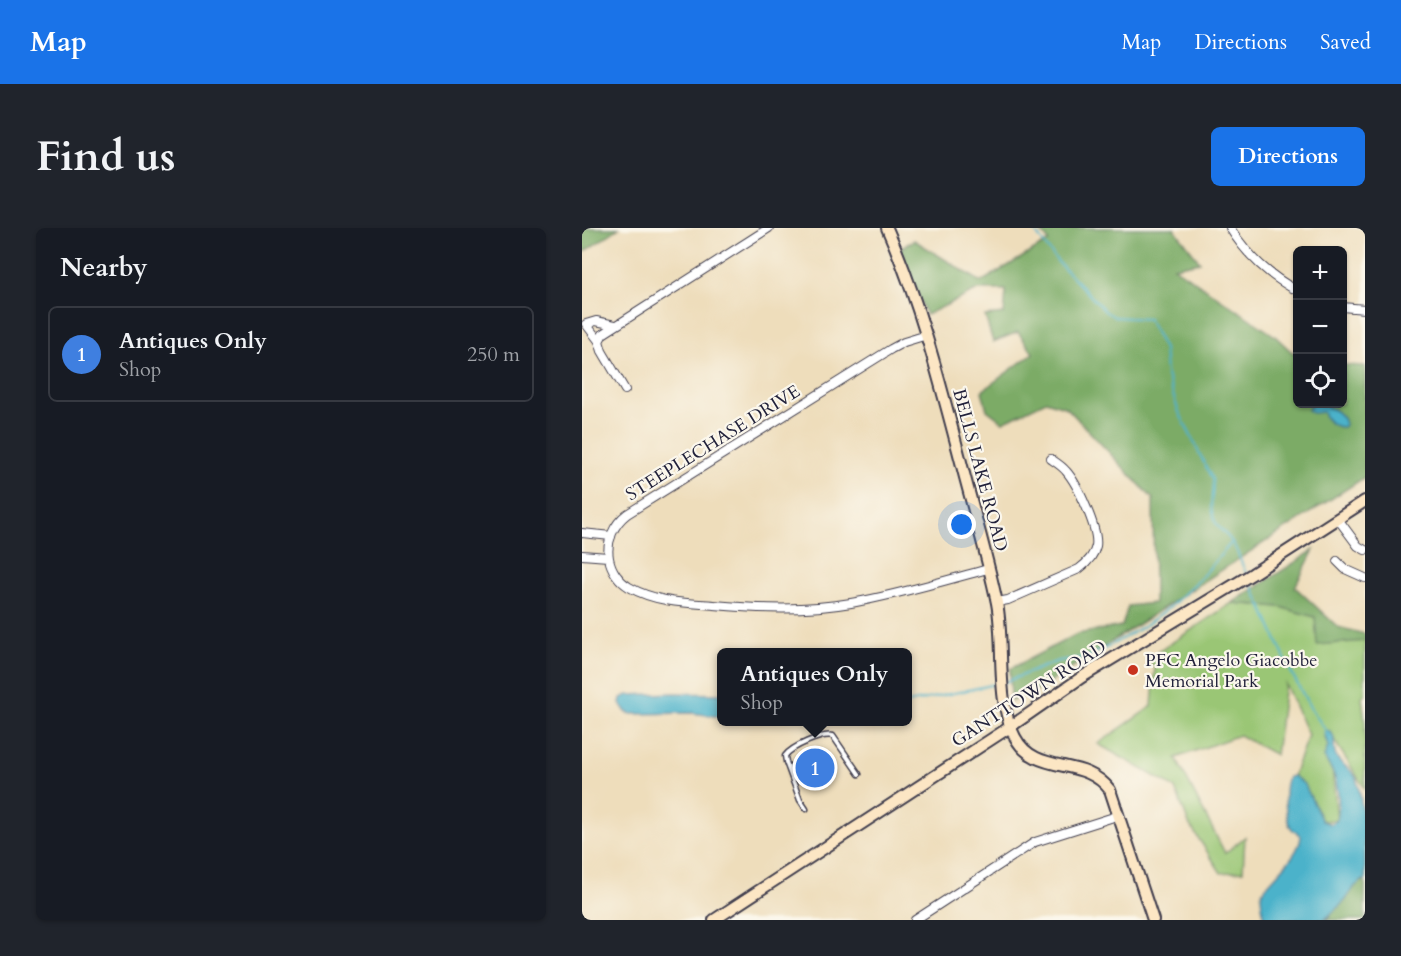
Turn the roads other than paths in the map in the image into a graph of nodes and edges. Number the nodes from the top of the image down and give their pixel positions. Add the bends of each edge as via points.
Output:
1 (768, 228) edge
2 (886, 228) edge
3 (1230, 228) edge
4 (1293, 288) edge
5 (1347, 307) edge
6 (1365, 309) edge
7 (615, 325) junction
8 (927, 335) junction
9 (600, 343) junction
10 (625, 390) dead end
11 (1051, 459) dead end
12 (1365, 501) edge
13 (1338, 519) junction
14 (582, 533) edge
15 (611, 536) junction
16 (1365, 550) edge
17 (582, 555) edge
18 (608, 557) junction
19 (1337, 561) dead end
20 (988, 569) junction
21 (1365, 578) edge
22 (997, 602) junction
23 (1010, 727) junction
24 (858, 774) dead end
25 (806, 809) dead end
26 (1120, 815) junction
27 (714, 920) edge
28 (915, 920) edge
29 (1153, 920) edge

1 - 7 street
2 - 8 street, BELLS LAKE ROAD
3 - 4 street via 1258,264
5 - 6 street
7 - 9 street via 603,334
7 - 9 street via 596,321 586,324
8 - 15 street, STEEPLECHASE DRIVE via 891,349 627,514
8 - 20 street, BELLS LAKE ROAD
9 - 10 street
11 - 22 street via 1072,478 1092,522 1095,548 1079,568
12 - 13 street, GANTTOWN ROAD
13 - 16 street
13 - 23 street, GANTTOWN ROAD via 1082,677
14 - 15 street
15 - 18 street, STEEPLECHASE DRIVE
17 - 18 street
18 - 20 street via 621,581 646,595 685,603 769,609 851,603
19 - 21 street
20 - 22 street, BELLS LAKE ROAD
22 - 23 street, BELLS LAKE ROAD
23 - 26 street via 1032,758 1098,777 1110,790
23 - 27 street, GANTTOWN ROAD
24 - 25 lane via 833,736 825,735 790,750 784,756
26 - 28 street via 1035,842
26 - 29 street

